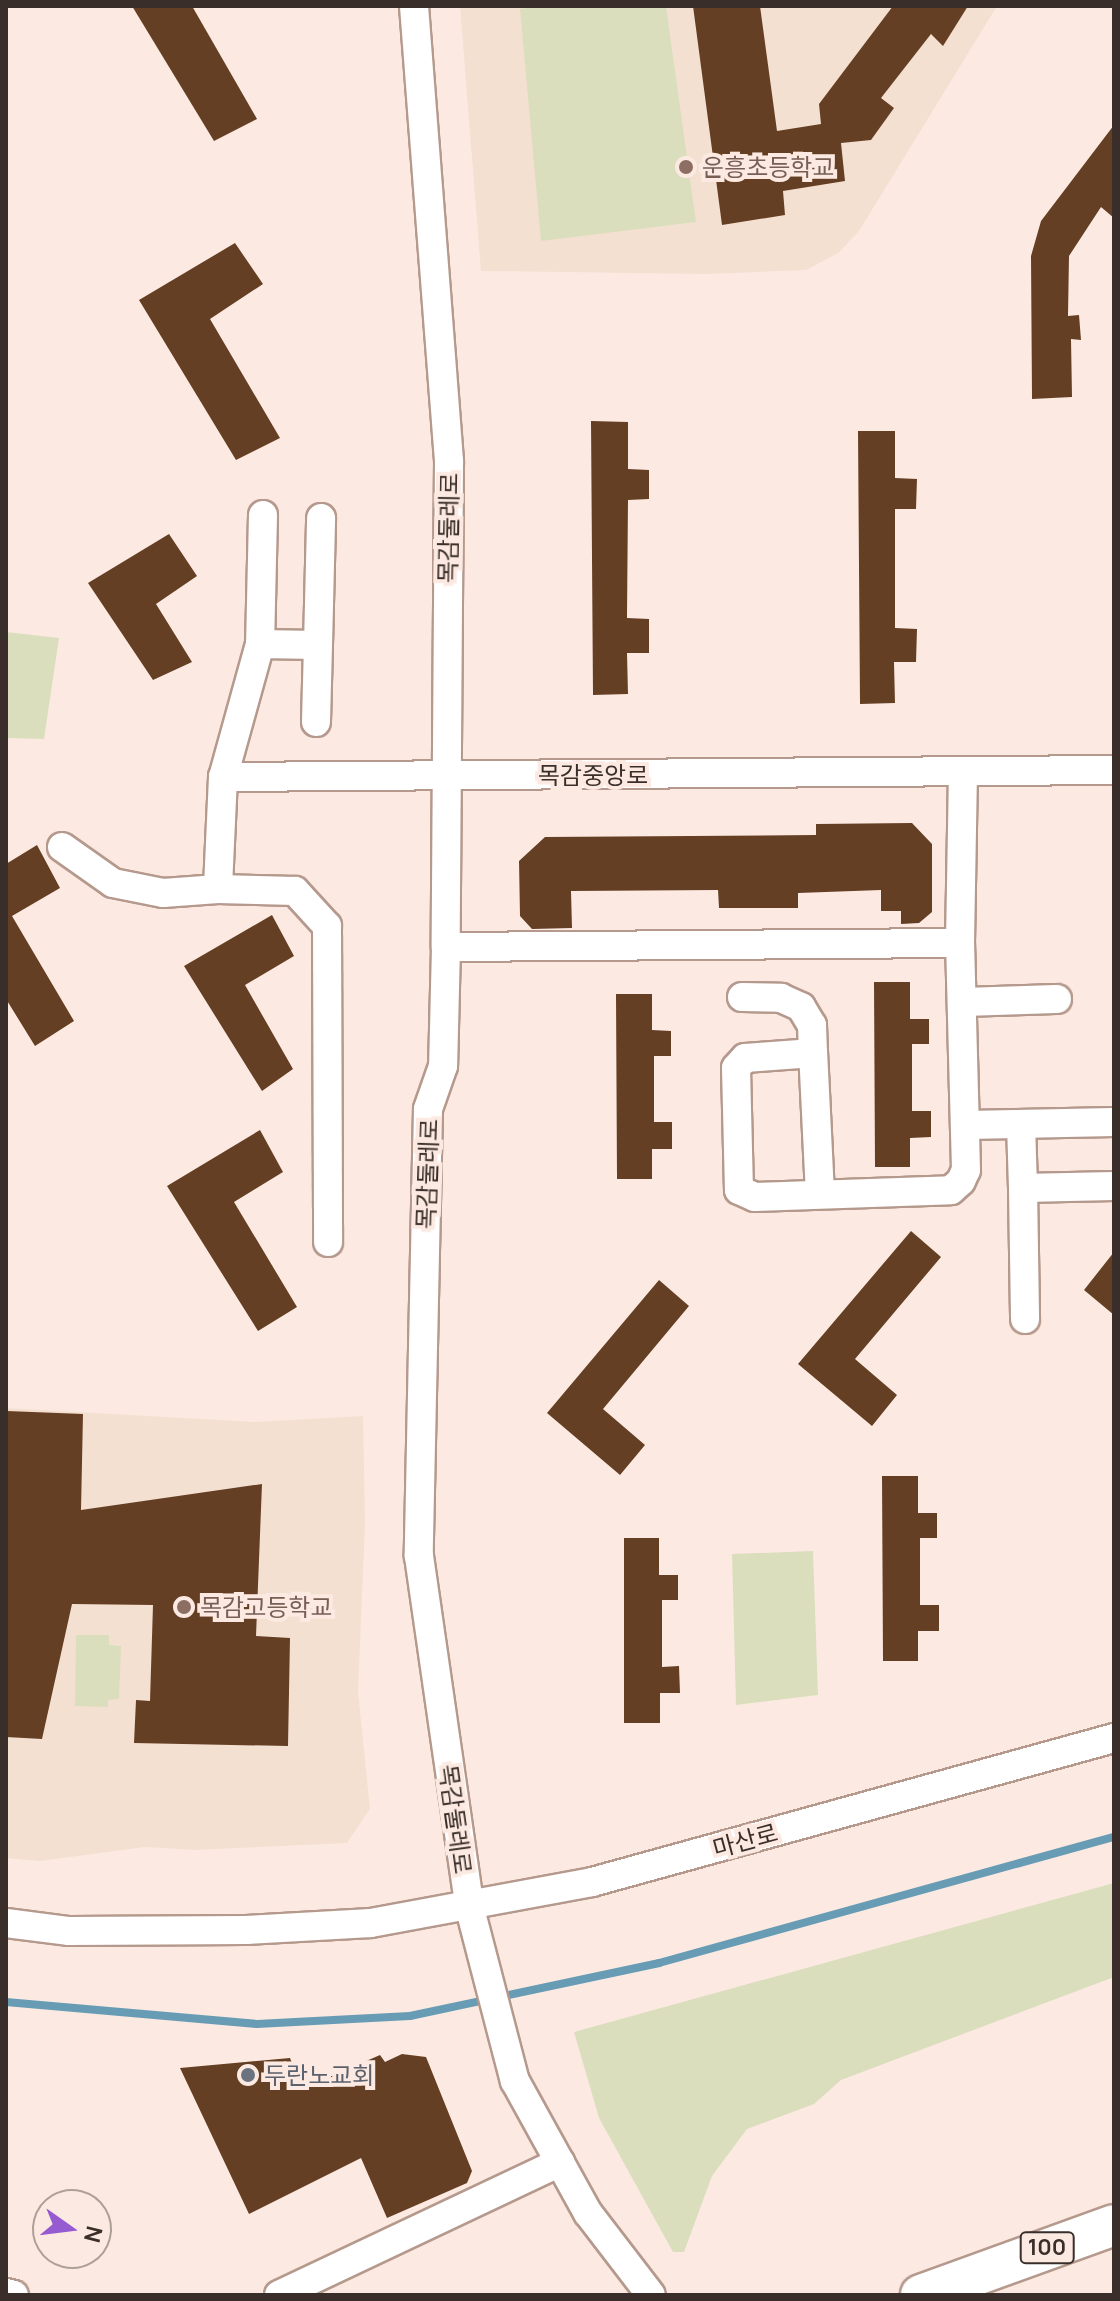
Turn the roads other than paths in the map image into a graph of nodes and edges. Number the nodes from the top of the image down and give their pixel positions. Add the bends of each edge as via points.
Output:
1 (414, 6) edge
2 (263, 515) dead end
3 (321, 518) dead end
4 (260, 644) junction
5 (318, 645) junction
6 (316, 722) dead end
7 (1114, 770) edge
8 (963, 772) junction
9 (446, 776) junction
10 (223, 777) junction
11 (62, 847) dead end
12 (218, 889) junction
13 (960, 943) junction
14 (446, 947) junction
15 (742, 997) dead end
16 (1057, 999) dead end
17 (963, 1002) junction
18 (813, 1053) junction
19 (1114, 1122) edge
20 (1021, 1124) junction
21 (967, 1125) junction
22 (1114, 1186) edge
23 (1023, 1188) junction
24 (820, 1194) junction
25 (328, 1242) dead end
26 (1025, 1319) dead end
27 (1114, 1738) edge
28 (469, 1905) junction
29 (6, 1923) edge
30 (560, 2162) junction
31 (1114, 2225) edge
32 (6, 2293) edge
33 (14, 2295) edge
34 (279, 2295) edge
35 (651, 2295) edge
36 (921, 2295) edge

1 - 9 street, 목감둘레로 via 449,461
2 - 4 street
3 - 5 street
4 - 5 street
4 - 10 street
5 - 6 street
7 - 8 street, 목감중앙로
8 - 9 street, 목감중앙로
8 - 13 street
9 - 10 street, 목감중앙로
9 - 14 street, 목감둘레로
10 - 12 street
11 - 12 street via 113,883 163,893
12 - 25 street via 295,891 327,926
13 - 14 street
13 - 17 street
14 - 28 street, 목감둘레로 via 443,1066 428,1109 419,1556
15 - 18 street via 781,998 801,1007 812,1025
16 - 17 street
17 - 21 street
18 - 24 street
18 - 24 street via 745,1058 736,1068 739,1190 755,1197
19 - 20 street
20 - 21 street
20 - 23 street
21 - 24 street via 966,1170 951,1190
22 - 23 street
23 - 26 street
27 - 28 street, 마산로 via 592,1882
28 - 29 street, 마산로 via 371,1923 246,1930 84,1931
28 - 30 street, 목감둘레로 via 515,2081
30 - 34 street
30 - 35 street, 목감둘레로 via 588,2213
31 - 36 highway, 100
32 - 33 street

